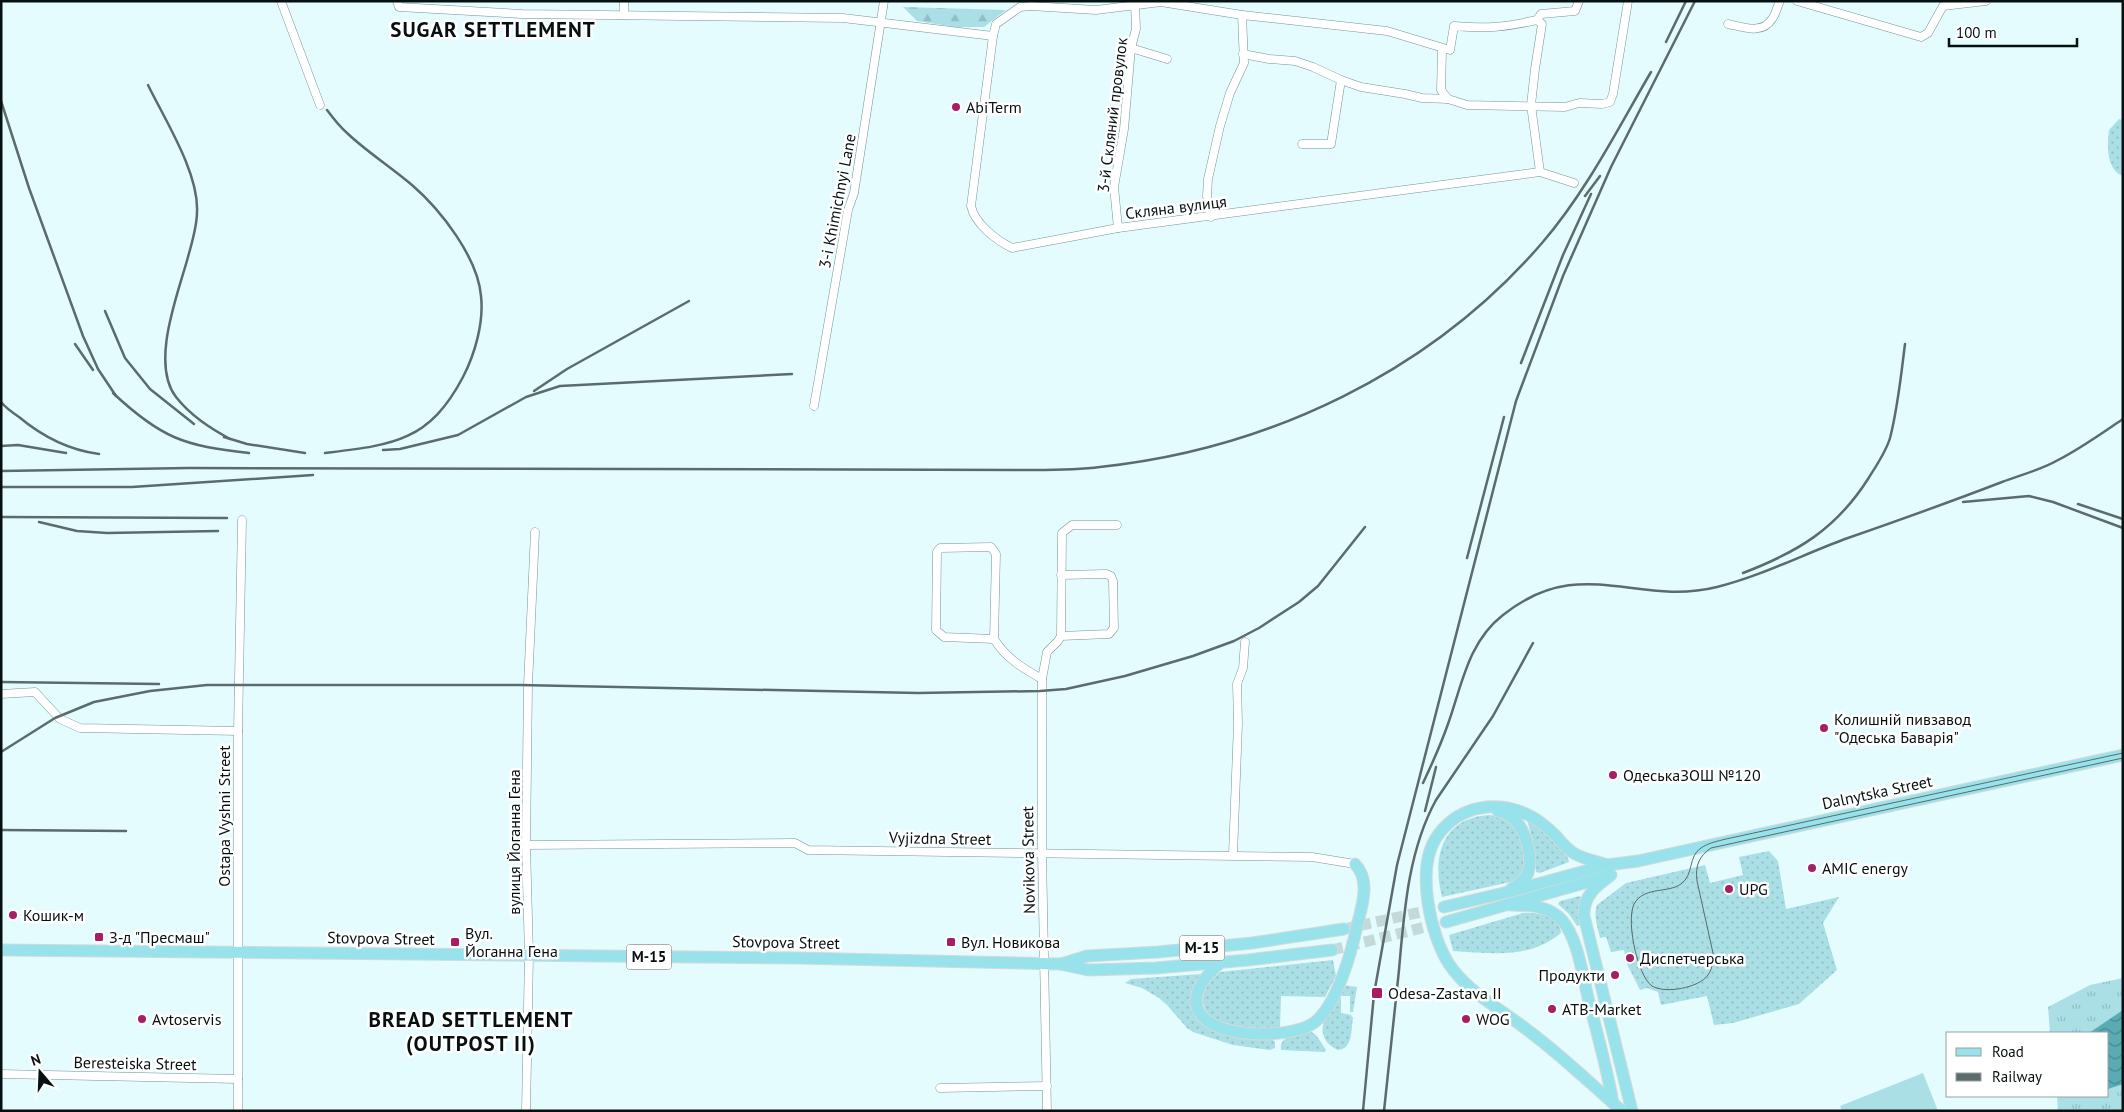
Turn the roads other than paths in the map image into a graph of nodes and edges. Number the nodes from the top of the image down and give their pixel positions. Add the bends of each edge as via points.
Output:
1 (281, 1) edge
2 (397, 1) edge
3 (624, 1) edge
4 (884, 1) edge
5 (1213, 1) edge
6 (1579, 1) edge
7 (1628, 1) edge
8 (1780, 1) edge
9 (1797, 1) edge
10 (1986, 1) edge
11 (1135, 6) junction
12 (1212, 10) junction
13 (624, 15) junction
14 (1242, 15) junction
15 (1538, 20) junction
16 (881, 23) junction
17 (1728, 24) dead end
18 (993, 36) junction
19 (1131, 48) junction
20 (1442, 49) junction
21 (1243, 54) junction
22 (1167, 59) dead end
23 (1341, 80) junction
24 (1448, 99) junction
25 (320, 104) dead end
26 (1531, 105) junction
27 (1302, 144) dead end
28 (1540, 172) junction
29 (1574, 183) dead end
30 (1212, 217) junction
31 (1118, 228) junction
32 (814, 406) dead end
33 (242, 520) dead end
34 (1117, 525) dead end
35 (535, 532) dead end
36 (1061, 575) junction
37 (1060, 636) junction
38 (994, 639) junction
39 (1245, 642) dead end
40 (1042, 679) junction
41 (1, 694) edge
42 (238, 731) junction
43 (2123, 755) edge
44 (1490, 808) junction
45 (526, 845) junction
46 (1042, 853) junction
47 (1233, 855) junction
48 (1355, 864) joint
49 (1610, 870) junction
50 (1508, 892) junction
51 (1510, 905) junction
52 (1444, 907) tunnel mouth
53 (1446, 922) tunnel mouth
54 (1344, 929) tunnel mouth
55 (1, 950) edge
56 (1332, 950) tunnel mouth
57 (237, 953) junction
58 (529, 955) junction
59 (1221, 962) junction
60 (1044, 963) junction
61 (1060, 964) junction
62 (1, 1074) edge
63 (238, 1079) junction
64 (1046, 1086) junction
65 (940, 1088) dead end
66 (1618, 1107) edge
67 (238, 1111) edge
68 (526, 1111) edge
69 (1047, 1111) edge
70 (1632, 1111) edge

1 - 25 street
2 - 13 street via 399,7 450,11
3 - 13 street
4 - 16 street, 3-i Khimichnyi Lane
5 - 12 street
6 - 15 street via 1574,11 1541,14
7 - 26 street via 1610,102 1565,107
8 - 17 street via 1773,18 1764,27 1752,30
9 - 10 street via 1921,37 1928,33 1943,6
11 - 12 street via 1161,2
11 - 18 street via 1096,10 1020,7 996,24
11 - 19 street, 3-й Скляний провулок via 1136,28
12 - 14 street
13 - 16 street via 843,18
14 - 20 street via 1387,31
14 - 21 street
15 - 20 street via 1488,29 1454,26 1450,50
15 - 26 street via 1542,24
16 - 18 street
16 - 32 street, 3-i Khimichnyi Lane via 854,193 848,210
18 - 31 street, Скляна вулиця via 970,206 973,216 1012,248
19 - 22 street
19 - 31 street, 3-й Скляний провулок via 1124,129 1114,188
20 - 24 street via 1441,90
21 - 23 street via 1296,62
21 - 30 street via 1244,63 1230,93 1208,179 1207,196
23 - 24 street via 1422,98
23 - 27 street via 1331,144
24 - 26 street via 1468,105
26 - 28 street
28 - 29 street, Скляна вулиця
28 - 30 street, Скляна вулиця
30 - 31 street, Скляна вулиця
33 - 42 street, Ostapa Vyshni Street
34 - 36 street via 1072,524 1067,528 1062,533
35 - 45 street, вулиця Йоганна Гена
36 - 37 street
36 - 37 street via 1111,576 1114,628 1109,634
37 - 40 street, Novikova Street via 1047,652
38 - 38 street via 944,637 936,630 937,552 940,548 991,547 996,554
38 - 40 street via 1016,664
39 - 47 street via 1243,668 1237,684
40 - 46 street, Novikova Street
41 - 42 street via 35,692 60,719 80,728
42 - 57 street, Ostapa Vyshni Street
43 - 49 main road, Dalnytska Street via 1638,861
44 - 49 main road via 1507,808 1532,816 1572,852
44 - 50 main road via 1516,821 1528,850 1528,873
44 - 66 main road via 1467,811 1453,819 1440,832 1431,849 1427,887 1432,924 1439,944 1462,979 1567,1061
45 - 46 street, Vyjizdna Street via 795,843 808,850
45 - 58 street, вулиця Йоганна Гена
46 - 47 street, Vyjizdna Street
46 - 60 street, Novikova Street
47 - 48 street, Vyjizdna Street via 1312,857
48 - 59 main road via 1364,886 1353,946 1326,1008 1314,1023 1297,1030 1267,1034 1230,1030 1207,1023 1200,1014 1196,995 1204,979
49 - 50 main road, Dalnytska Street
49 - 51 main road, Dalnytska Street
49 - 70 main road via 1591,892 1584,916
50 - 52 main road, Dalnytska Street
51 - 53 main road, Dalnytska Street
51 - 66 main road via 1540,907 1560,918 1568,928
54 - 61 main road, Stovpova Street / М-15 via 1243,944 1087,956
55 - 57 main road, Stovpova Street / М-15
56 - 59 main road, Stovpova Street / М-15
57 - 58 main road, Stovpova Street / М-15
57 - 63 street, Ostapa Vyshni Street
58 - 60 main road, Stovpova Street / М-15
58 - 68 street, вулиця Йоганна Гена
59 - 61 main road, Stovpova Street / М-15 via 1088,970
60 - 61 main road, Stovpova Street / М-15
60 - 64 street, Novikova Street
62 - 63 street, Beresteiska Street
63 - 67 street, Ostapa Vyshni Street
64 - 65 street
64 - 69 street, Novikova Street

